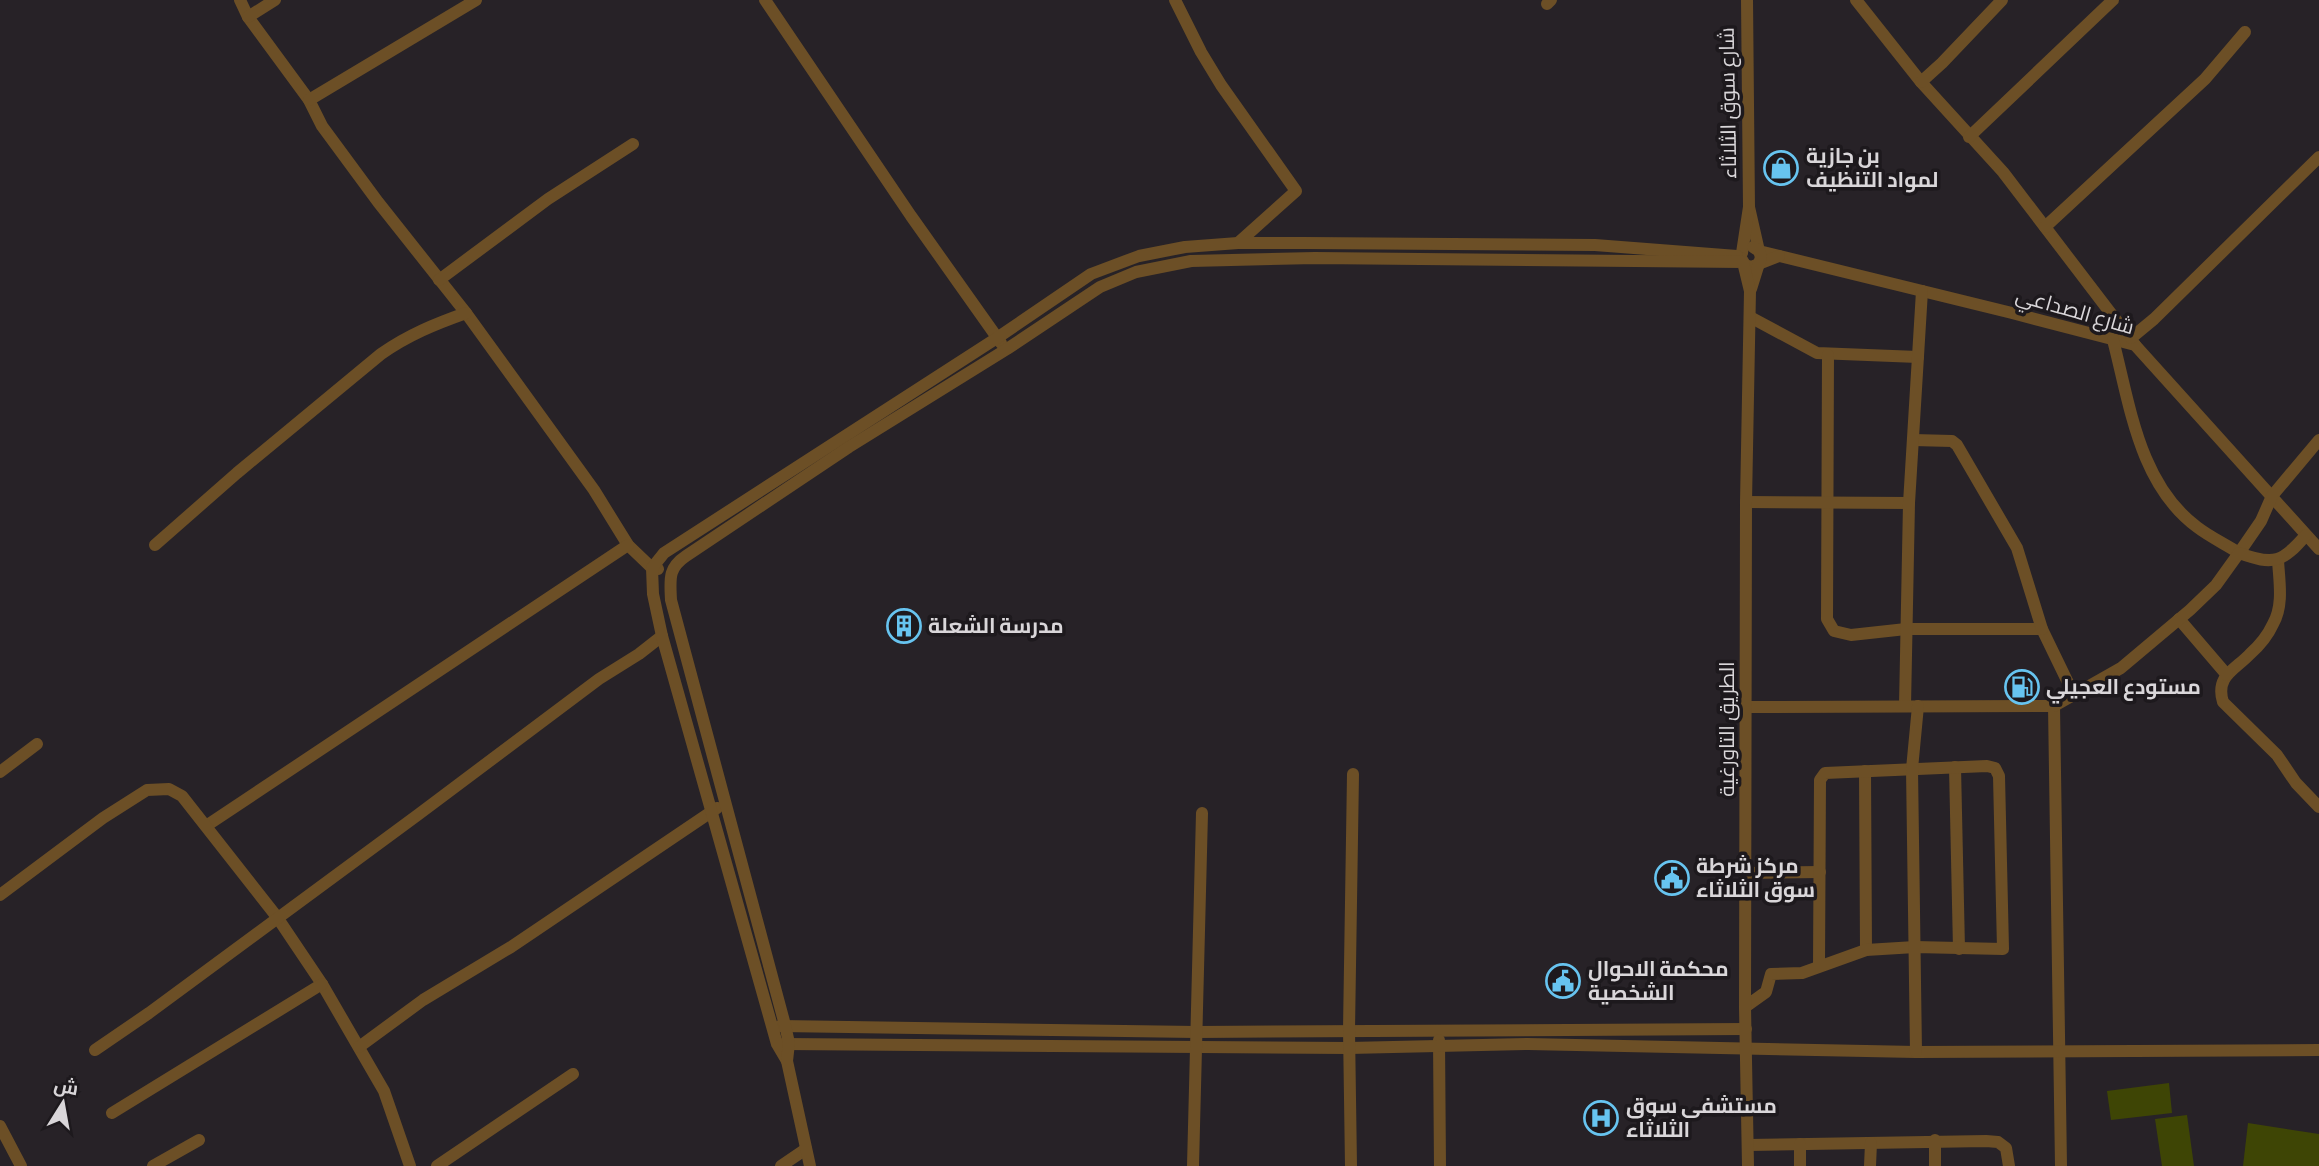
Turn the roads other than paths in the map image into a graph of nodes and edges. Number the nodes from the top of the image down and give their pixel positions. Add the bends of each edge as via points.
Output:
1 (240, 0) edge
2 (275, 0) edge
3 (476, 0) edge
4 (765, 0) edge
5 (1175, 0) edge
6 (1747, 0) edge
7 (1856, 0) edge
8 (2002, 0) edge
9 (2113, 0) edge
10 (248, 17) junction
11 (2245, 32) dead end
12 (1922, 82) junction
13 (309, 100) junction
14 (1969, 137) junction
15 (633, 144) dead end
16 (2319, 157) edge
17 (1749, 206) junction
18 (2045, 227) junction
19 (1238, 243) junction
20 (1437, 243) junction
21 (1759, 251) junction
22 (1780, 256) junction
23 (1742, 257) junction
24 (1438, 260) junction
25 (1757, 265) junction
26 (439, 279) junction
27 (1750, 291) junction
28 (1923, 291) junction
29 (466, 313) junction
30 (1750, 317) junction
31 (998, 338) junction
32 (2113, 340) junction
33 (2133, 342) junction
34 (1007, 349) junction
35 (1828, 355) junction
36 (1918, 357) junction
37 (1913, 440) junction
38 (2319, 440) edge
39 (821, 459) junction
40 (2272, 496) junction
41 (1746, 502) junction
42 (1829, 503) junction
43 (1909, 503) junction
44 (2306, 534) junction
45 (155, 545) dead end
46 (628, 545) junction
47 (2319, 549) edge
48 (2239, 553) junction
49 (2278, 560) junction
50 (652, 568) junction
51 (670, 572) junction
52 (2179, 620) junction
53 (1906, 629) junction
54 (2042, 629) junction
55 (662, 635) junction
56 (2227, 675) junction
57 (2074, 695) junction
58 (1911, 706) junction
59 (2054, 706) junction
60 (1745, 707) junction
61 (37, 744) dead end
62 (1955, 767) junction
63 (1912, 769) junction
64 (1865, 771) junction
65 (0, 772) edge
66 (1353, 774) dead end
67 (725, 803) junction
68 (2319, 807) edge
69 (712, 810) junction
70 (1202, 813) dead end
71 (206, 825) junction
72 (1820, 872) junction
73 (1747, 873) junction
74 (0, 895) edge
75 (278, 917) junction
76 (1915, 947) junction
77 (1959, 949) junction
78 (1866, 950) junction
79 (1819, 965) junction
80 (322, 984) junction
81 (1745, 1007) junction
82 (778, 1026) junction
83 (1746, 1029) junction
84 (1349, 1030) junction
85 (1438, 1031) junction
86 (1196, 1032) junction
87 (783, 1044) junction
88 (359, 1047) junction
89 (1196, 1047) junction
90 (1439, 1047) junction
91 (1746, 1047) junction
92 (1349, 1048) junction
93 (95, 1050) dead end
94 (2319, 1051) edge
95 (1916, 1052) junction
96 (2060, 1053) junction
97 (573, 1074) dead end
98 (112, 1113) dead end
99 (0, 1126) edge
100 (199, 1140) dead end
101 (1935, 1140) junction
102 (1871, 1143) junction
103 (1800, 1144) junction
104 (1748, 1146) junction
105 (806, 1149) junction
106 (21, 1166) edge
107 (153, 1166) edge
108 (410, 1166) edge
109 (437, 1166) edge
110 (781, 1166) edge
111 (810, 1166) edge
112 (1193, 1166) edge
113 (1351, 1166) edge
114 (1440, 1166) edge
115 (1748, 1166) edge
116 (1800, 1166) edge
117 (1870, 1166) edge
118 (1935, 1166) edge
119 (2009, 1166) edge
120 (2061, 1166) edge

1 - 10 street
2 - 10 street
3 - 13 street
4 - 31 street
5 - 19 street via 1221,85 1296,191
6 - 17 street, شارع سوق الثلاثاء
7 - 12 street
8 - 12 street
9 - 14 street
10 - 13 street
11 - 18 street via 2205,79
12 - 14 street
13 - 26 street via 322,126
14 - 18 street
15 - 26 street via 548,198
16 - 33 street
17 - 21 street
17 - 23 street
18 - 33 street
19 - 20 street
19 - 31 street via 1185,247 1118,262 1091,274
20 - 23 street via 1595,245
20 - 24 street
21 - 22 street, شارع الصداعي
21 - 23 street via 1750,247
21 - 25 street
22 - 25 street
22 - 28 street, شارع الصداعي
23 - 24 street via 1677,263
23 - 25 street via 1751,267
23 - 27 street
24 - 34 street via 1191,261 1136,272 1100,287
25 - 27 street
26 - 29 street
27 - 30 street, الطريق التاورغية
28 - 32 street, شارع الصداعي
28 - 36 street
29 - 45 street via 402,339 381,354
29 - 46 street via 594,490
30 - 35 street
30 - 41 street, الطريق التاورغية
31 - 34 street
31 - 39 street
32 - 33 street, شارع الصداعي
32 - 48 street via 2141,447 2156,480 2196,527
33 - 40 street, شارع الصداعي
34 - 39 street
35 - 36 street
35 - 42 street
36 - 37 street
37 - 43 street
37 - 54 street via 1957,445 2017,548
38 - 40 street
39 - 50 street via 664,553
39 - 51 street via 677,562
40 - 44 street, شارع الصداعي
40 - 48 street
41 - 42 street
41 - 60 street, الطريق التاورغية
42 - 43 street
42 - 53 street via 1827,620 1834,631 1851,635
43 - 53 street
44 - 47 street, شارع الصداعي
44 - 49 street via 2289,555
46 - 50 street
46 - 71 street
48 - 49 street
48 - 52 street via 2216,585
49 - 56 street via 2280,604 2274,623 2249,656
50 - 51 street
50 - 55 street
51 - 67 street via 671,600
52 - 56 street
52 - 57 street via 2121,668
53 - 54 street
53 - 58 street
54 - 57 street
55 - 69 street
55 - 75 street
56 - 68 street via 2220,692 2223,702 2277,755
57 - 59 street
58 - 59 street
58 - 60 street
58 - 63 street
59 - 96 street
60 - 73 street, الطريق التاورغية
61 - 65 street
62 - 63 street
62 - 77 street
62 - 77 street via 1987,766 1995,768 1999,776 2003,923 2003,949
63 - 64 street
63 - 76 street
64 - 72 street via 1825,773 1820,780
64 - 78 street
66 - 84 street
67 - 69 street
67 - 82 street
69 - 82 street
69 - 88 street
70 - 86 street
71 - 74 street via 182,796 169,789 147,790
71 - 75 street
72 - 73 street
72 - 79 street
73 - 81 street, الطريق التاورغية
75 - 80 street
75 - 93 street
76 - 77 street
76 - 78 street
76 - 95 street
78 - 79 street
79 - 81 street via 1802,973 1771,974 1766,992
80 - 88 street
80 - 98 street
81 - 83 street, الطريق التاورغية
82 - 86 street
82 - 87 street
83 - 85 street
83 - 91 street, الطريق التاورغية
84 - 85 street
84 - 86 street
84 - 92 street
85 - 90 street
86 - 89 street
87 - 89 street
87 - 105 street
88 - 108 street via 384,1091
89 - 92 street
89 - 112 street
90 - 91 street
90 - 92 street
90 - 114 street
91 - 95 street
91 - 104 street, الطريق التاورغية
92 - 113 street
94 - 96 street
95 - 96 street
96 - 120 street
97 - 109 street
99 - 106 street
100 - 107 street
101 - 102 street
101 - 118 street
101 - 119 street via 1998,1142 2006,1148
102 - 103 street
102 - 117 street
103 - 104 street
103 - 116 street
104 - 115 street, الطريق التاورغية
105 - 110 street
105 - 111 street

